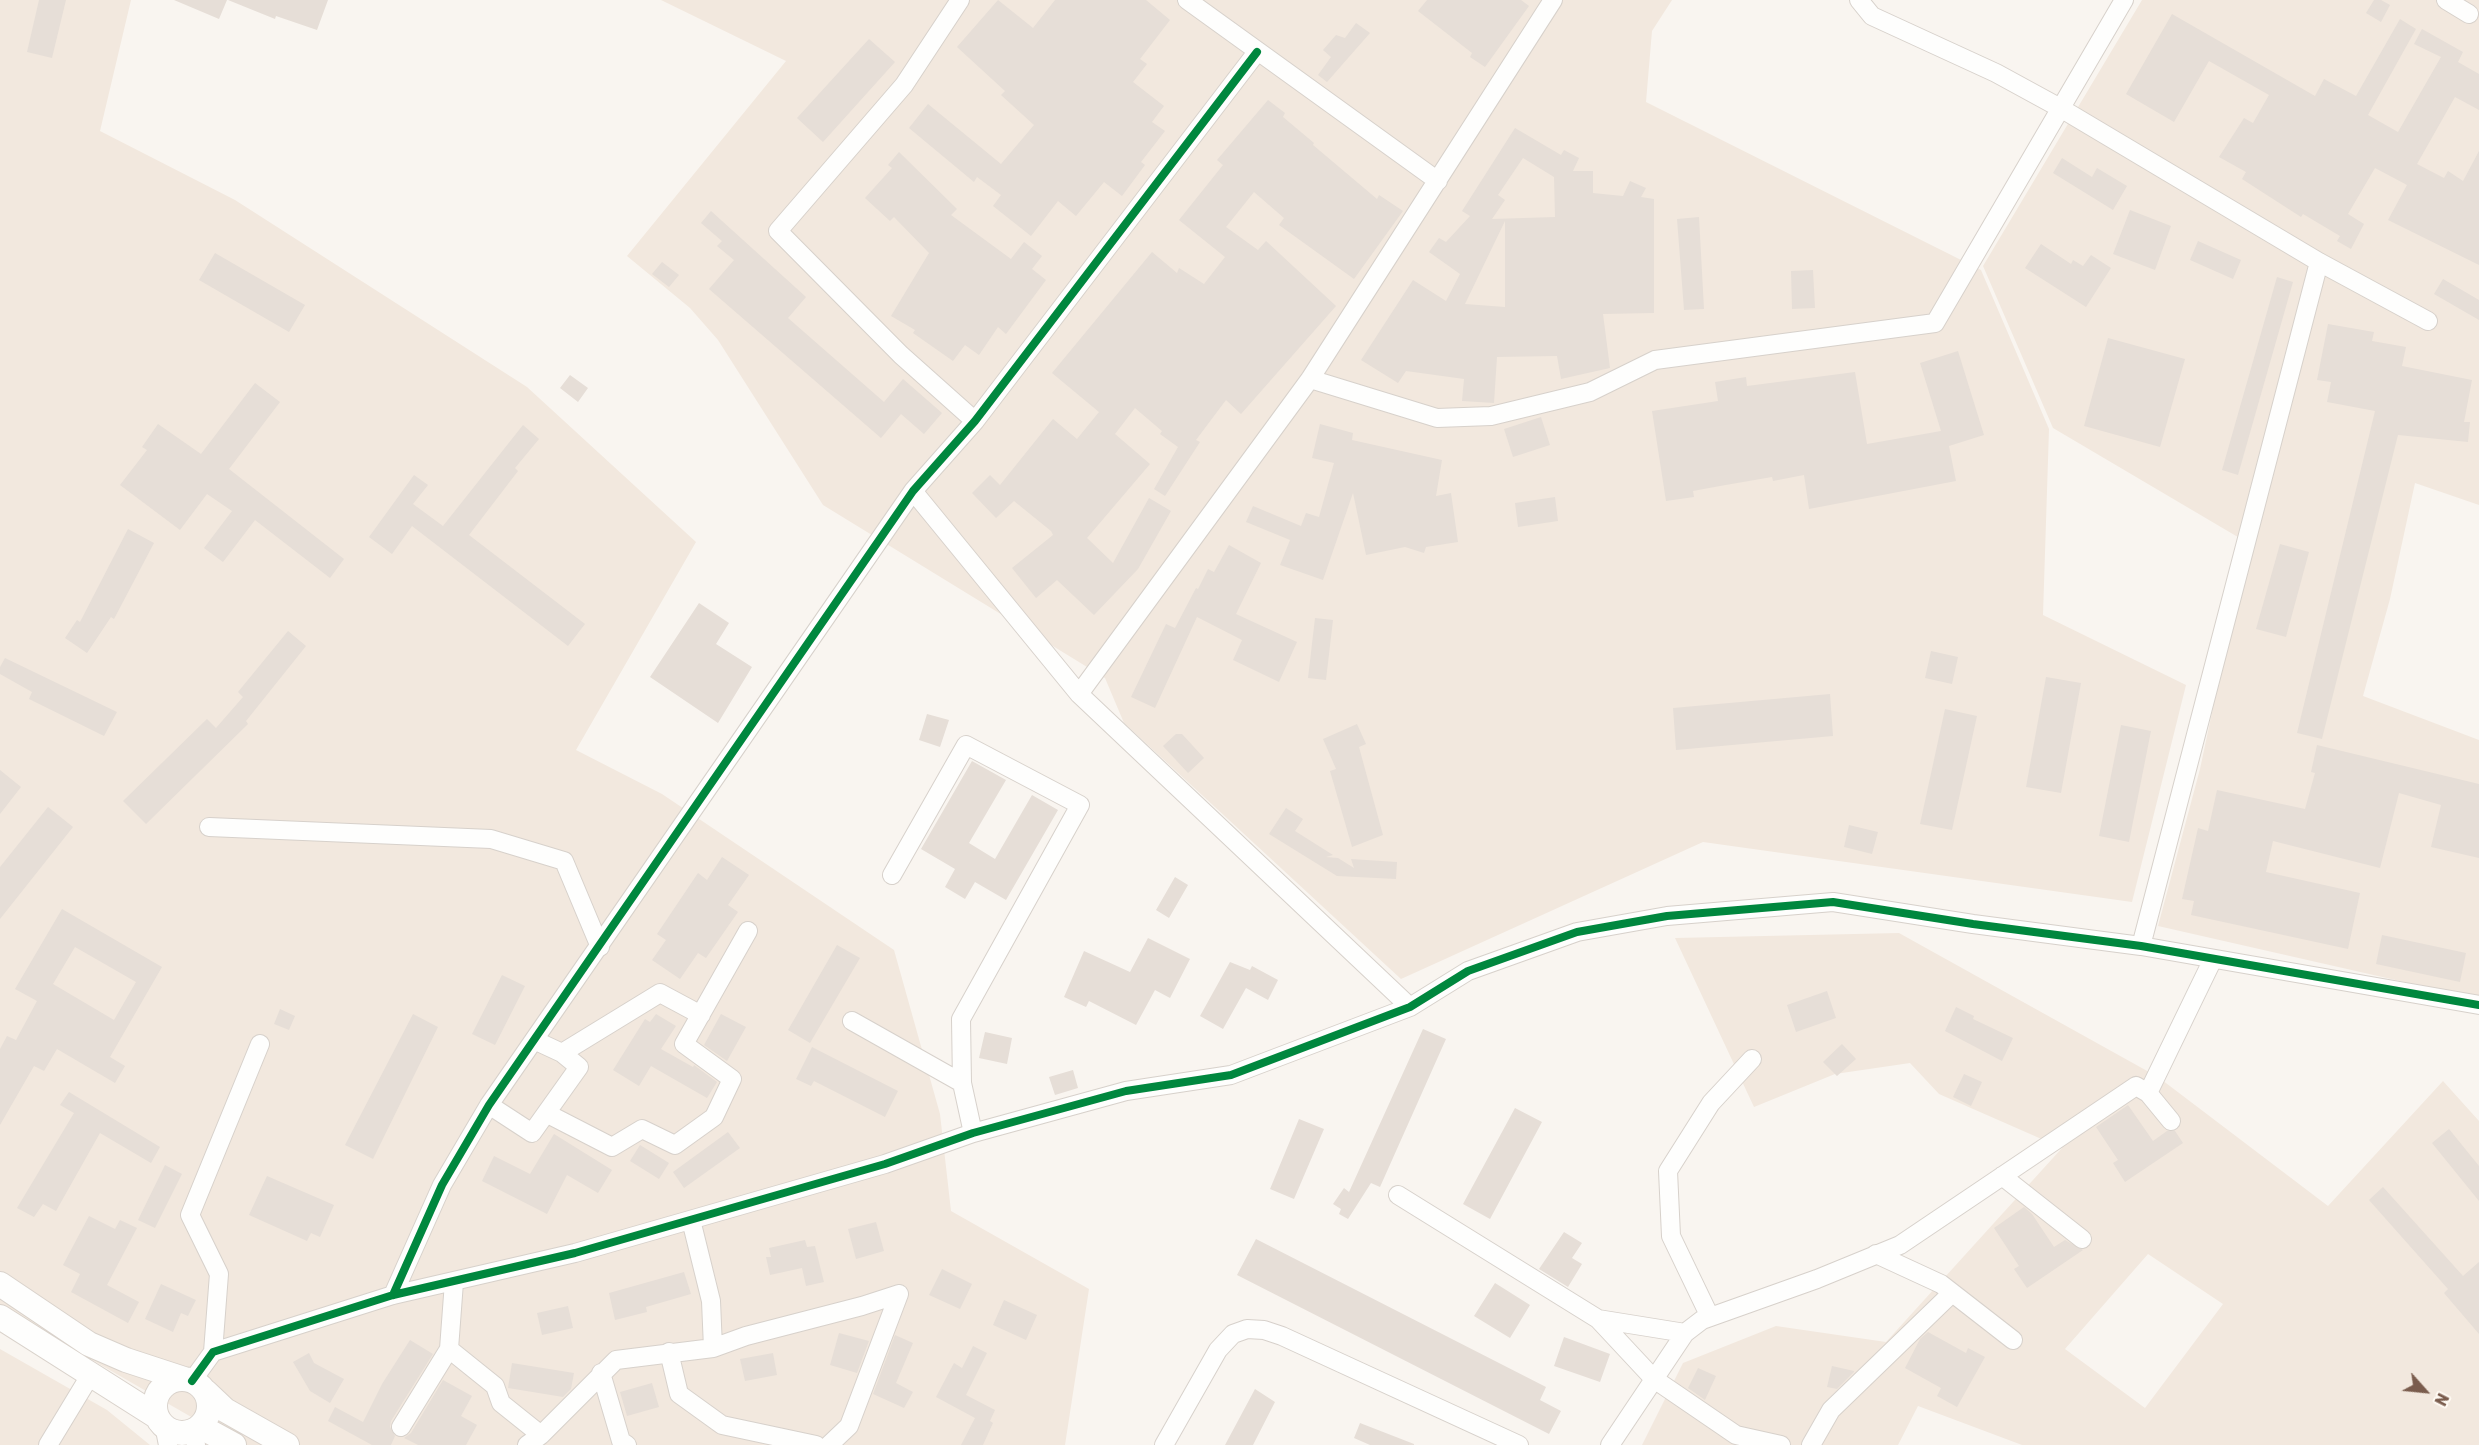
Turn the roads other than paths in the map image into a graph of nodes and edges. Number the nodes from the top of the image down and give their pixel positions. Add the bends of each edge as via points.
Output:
1 (960, 0) edge
2 (1187, 0) edge
3 (1553, 0) edge
4 (1859, 0) edge
5 (2124, 0) edge
6 (2446, 0) edge
7 (2469, 14) dead end
8 (1257, 52) junction
9 (2062, 109) junction
10 (1438, 181) junction
11 (2319, 262) junction
12 (2428, 321) dead end
13 (1310, 379) junction
14 (975, 421) junction
15 (914, 491) junction
16 (1079, 694) junction
17 (209, 827) dead end
18 (892, 875) dead end
19 (748, 931) dead end
20 (2141, 946) junction
21 (600, 947) junction
22 (2213, 959) junction
23 (2479, 1005) edge
24 (1410, 1007) junction
25 (701, 1015) junction
26 (852, 1022) dead end
27 (534, 1040) junction
28 (260, 1044) dead end
29 (562, 1053) junction
30 (1752, 1059) dead end
31 (962, 1083) junction
32 (2148, 1092) junction
33 (489, 1105) junction
34 (546, 1113) junction
35 (2171, 1121) dead end
36 (973, 1133) junction
37 (2002, 1176) junction
38 (1398, 1195) dead end
39 (691, 1220) junction
40 (2082, 1239) dead end
41 (1876, 1254) junction
42 (454, 1282) junction
43 (0, 1284) edge
44 (1952, 1293) junction
45 (393, 1294) junction
46 (0, 1317) edge
47 (1710, 1317) junction
48 (1598, 1319) junction
49 (1685, 1333) junction
50 (2013, 1340) dead end
51 (713, 1348) junction
52 (448, 1349) junction
53 (213, 1352) junction
54 (669, 1352) junction
55 (601, 1373) junction
56 (91, 1374) junction
57 (1654, 1379) junction
58 (194, 1384) junction
59 (401, 1427) dead end
60 (163, 1429) edge
61 (197, 1434) edge
62 (534, 1440) edge
63 (48, 1445) edge
64 (234, 1445) edge
65 (287, 1445) edge
66 (627, 1445) edge
67 (816, 1445) edge
68 (828, 1445) edge
69 (1164, 1445) edge
70 (1519, 1445) edge
71 (1610, 1445) edge
72 (1781, 1445) edge
73 (1811, 1445) edge

1 - 14 street via 904,85 778,231 901,355
2 - 8 street
3 - 10 street
4 - 9 street via 1872,16 1996,73
5 - 9 street
6 - 7 street
8 - 10 street
8 - 14 street
9 - 11 street
9 - 13 street via 1935,323 1655,360 1590,392 1491,416 1437,418
10 - 13 street
11 - 12 street
11 - 20 street
13 - 16 street
14 - 15 street
15 - 16 street
15 - 21 street
16 - 24 street
17 - 21 street via 491,839 564,861
18 - 31 street via 966,745 1080,805 961,1019
19 - 25 street
20 - 22 street
20 - 24 street via 1833,902 1667,916 1577,932 1468,971
21 - 27 street
22 - 23 street
22 - 32 street
24 - 36 street via 1231,1075 1126,1090
25 - 29 street via 660,993
25 - 34 street via 684,1044 732,1079 714,1117 675,1145 642,1129 612,1147
26 - 31 street
27 - 29 street
27 - 33 street
28 - 53 street via 190,1215 219,1274
29 - 34 street via 579,1067
30 - 47 street via 1711,1103 1668,1171 1671,1236
31 - 36 street
32 - 35 street
32 - 37 street via 2136,1086
33 - 34 street via 532,1133
33 - 45 street via 441,1185
36 - 39 street via 885,1164
37 - 40 street
37 - 41 street via 1900,1245
38 - 48 street
39 - 42 street via 575,1254
39 - 51 street via 711,1301
41 - 44 street
41 - 47 street
42 - 45 street
42 - 52 street
43 - 58 main road via 89,1344
44 - 50 street
44 - 73 street via 1831,1410
45 - 53 street
46 - 56 main road
47 - 49 street
48 - 49 street
48 - 57 street
49 - 57 street
51 - 54 street
51 - 68 street via 899,1294 849,1426
52 - 59 street
52 - 62 street via 495,1386 501,1403
53 - 58 street
54 - 55 street via 616,1360
54 - 67 street via 679,1394 722,1425
55 - 62 street
55 - 66 street via 621,1440
56 - 60 main road
56 - 63 street
57 - 71 street
57 - 72 street via 1736,1435
58 - 60 main road via 175,1380 159,1390 155,1401
58 - 61 main road via 209,1413
58 - 65 main road via 225,1410
60 - 61 main road
61 - 64 main road
69 - 70 street via 1218,1350 1233,1334 1247,1329 1282,1336

